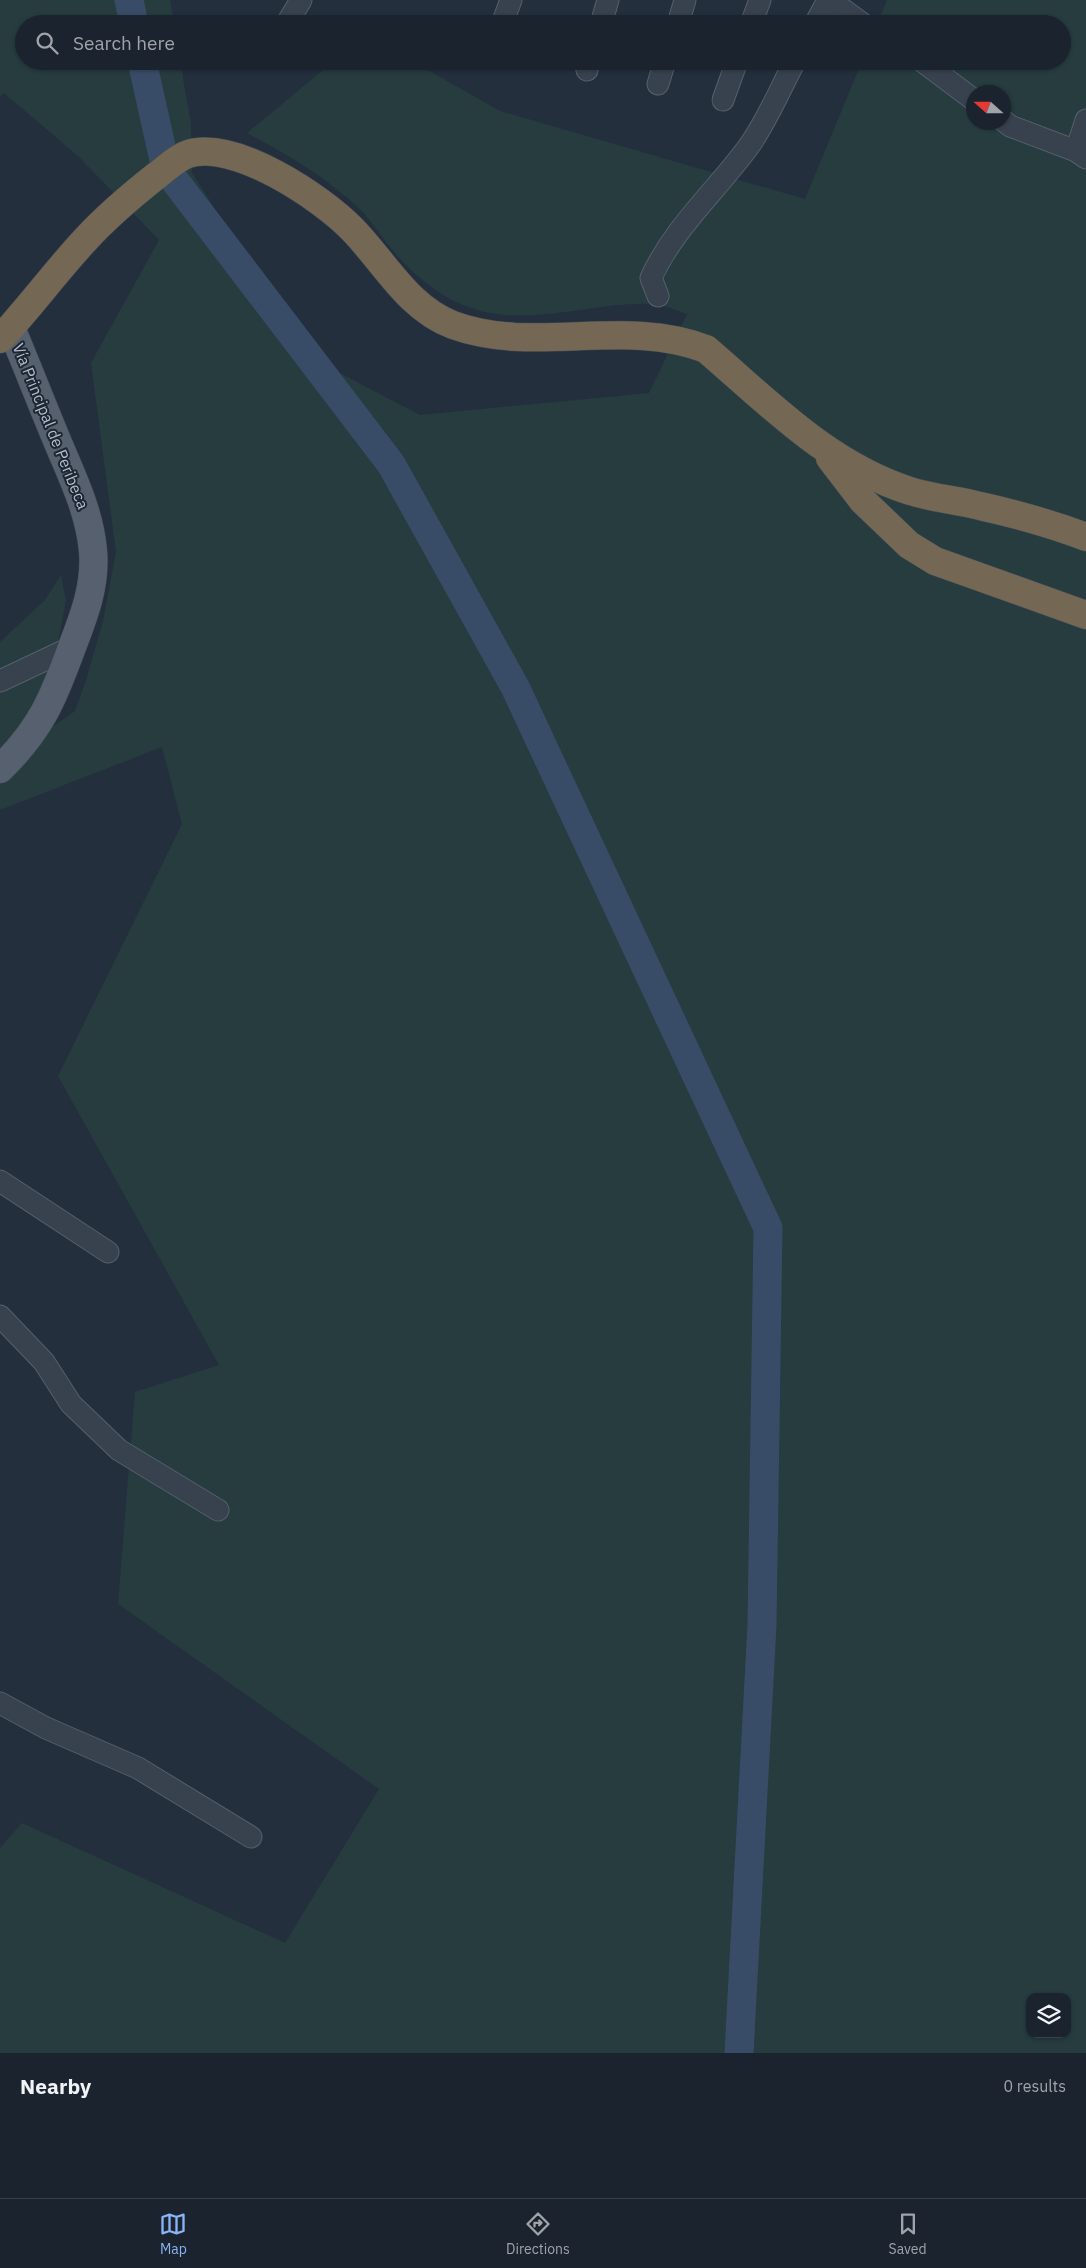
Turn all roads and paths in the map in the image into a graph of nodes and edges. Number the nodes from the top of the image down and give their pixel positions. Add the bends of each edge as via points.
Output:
1 (301, 0) edge
2 (511, 0) edge
3 (608, 0) edge
4 (685, 0) edge
5 (760, 0) edge
6 (829, 0) edge
7 (292, 15) edge
8 (505, 15) edge
9 (604, 15) edge
10 (681, 15) edge
11 (754, 15) edge
12 (820, 15) edge
13 (851, 15) edge
14 (662, 70) edge
15 (734, 70) edge
16 (790, 70) edge
17 (934, 70) edge
18 (658, 84) dead end
19 (966, 94) edge
20 (723, 100) dead end
21 (1086, 120) edge
22 (1011, 126) edge
23 (1081, 154) edge
24 (658, 296) dead end
25 (5, 333) edge
26 (821, 447) junction
27 (1086, 536) edge
28 (1086, 615) edge
29 (72, 648) junction
30 (0, 681) edge
31 (0, 769) edge
32 (0, 1181) edge
33 (108, 1252) dead end
34 (0, 1316) edge
35 (218, 1510) dead end
36 (0, 1703) edge
37 (251, 1837) dead end

1 - 7 street
2 - 8 street
3 - 9 street
4 - 10 street
5 - 11 street
6 - 12 street
6 - 13 street
14 - 18 street
15 - 20 street
16 - 24 street via 750,145 702,201 660,259 651,278
17 - 19 street
21 - 23 street
22 - 23 street
25 - 26 highway via 87,238 166,168 187,154 216,152 268,169 351,227 413,301 430,314 453,325 506,338 666,337 706,349
25 - 29 main road, Vía Principal de Peribeca via 88,518 93,552 91,594
26 - 27 highway via 874,477 911,492 980,506
26 - 28 highway via 863,501 909,545 935,561
29 - 30 street
29 - 31 main road, Vía Principal de Peribeca via 46,713 23,746
32 - 33 street
34 - 35 street via 44,1362 71,1404 119,1450
36 - 37 street via 46,1728 138,1768

